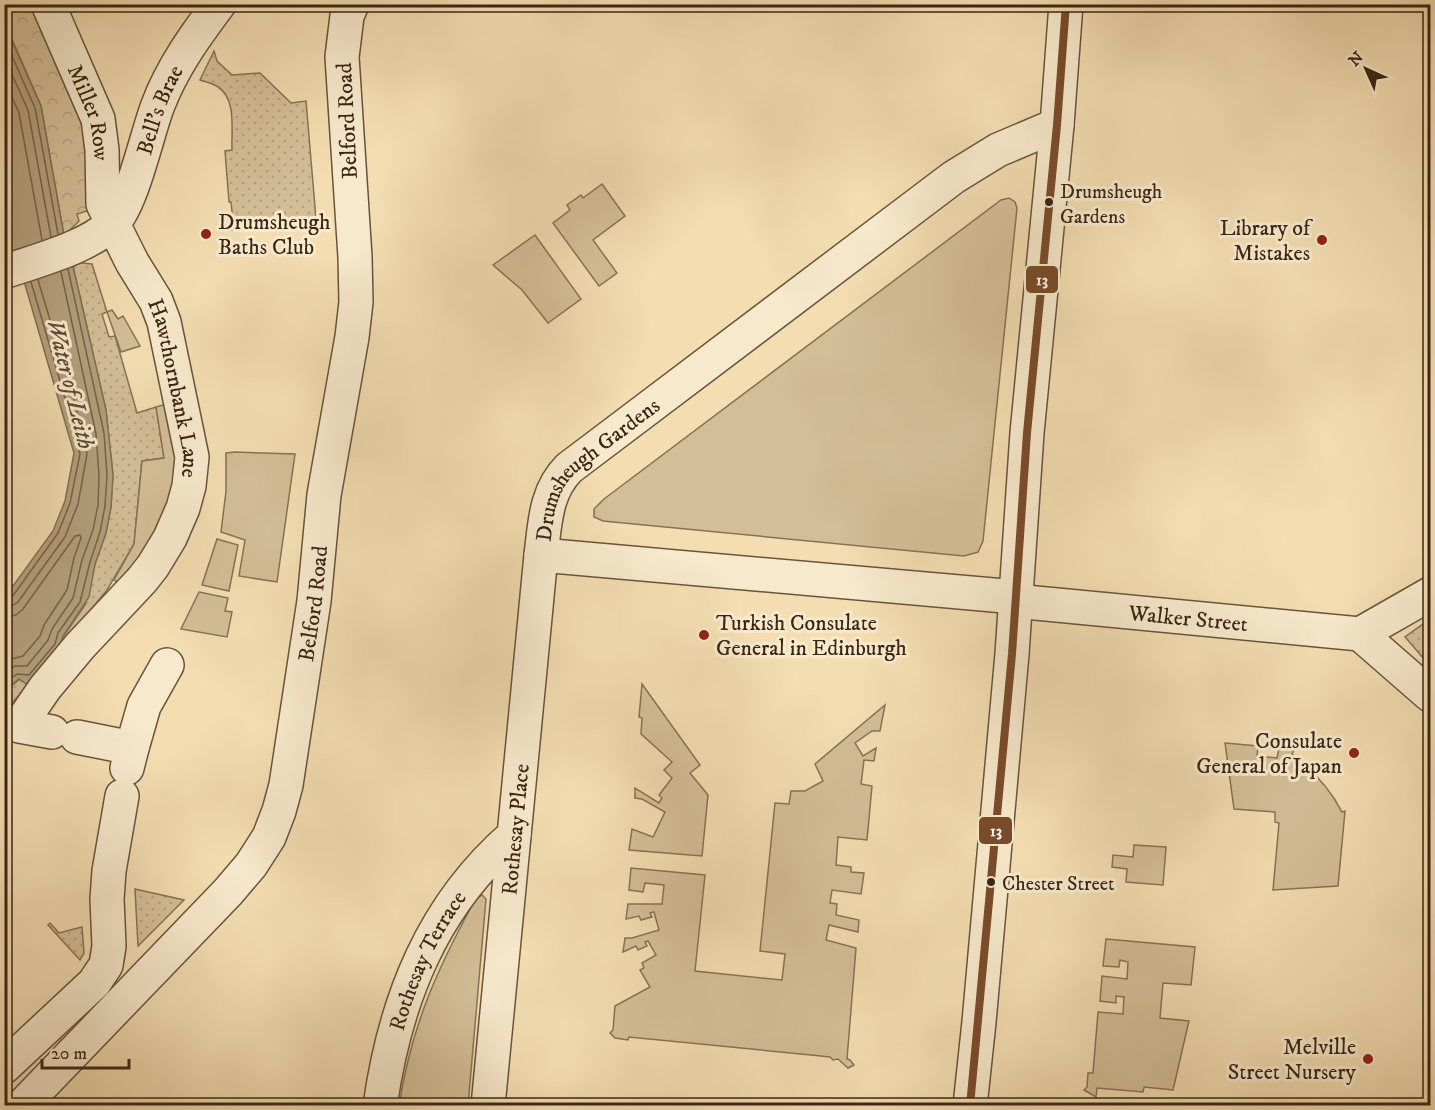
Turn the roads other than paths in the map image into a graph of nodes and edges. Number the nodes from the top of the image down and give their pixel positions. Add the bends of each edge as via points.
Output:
1 (48, 4) edge
2 (219, 4) edge
3 (352, 4) edge
4 (1065, 4) edge
5 (1057, 125) junction
6 (113, 224) junction
7 (4, 272) edge
8 (541, 555) junction
9 (1431, 594) edge
10 (1016, 599) junction
11 (1360, 634) junction
12 (167, 665) dead end
13 (1431, 695) edge
14 (127, 771) junction
15 (514, 835) junction
16 (4, 1067) edge
17 (22, 1106) edge
18 (380, 1106) edge
19 (488, 1106) edge
20 (970, 1106) edge

1 - 6 street, Miller Row via 98,119 103,204
2 - 6 street, Bell's Brae via 185,51 166,87 128,197
3 - 17 street, Belford Road via 342,57 356,302 324,495 314,600 291,755 279,811 251,865 228,892
4 - 5 street
5 - 8 street, Drumsheugh Gardens via 998,150 954,177 569,468 550,496
5 - 10 street
6 - 7 street via 85,242
6 - 14 street, Hawthornbank Lane via 156,301 167,331 192,457 189,486 170,538 148,573 74,653 19,726 64,735
8 - 10 street, Drumsheugh Gardens
8 - 15 street, Rothesay Place
9 - 11 street
10 - 11 street, Walker Street
10 - 20 street
11 - 13 street
12 - 14 street via 140,716
14 - 16 street via 109,871 110,946 106,965 94,983
15 - 18 street, Rothesay Terrace via 467,882 429,943 396,1025
15 - 19 street, Rothesay Place

